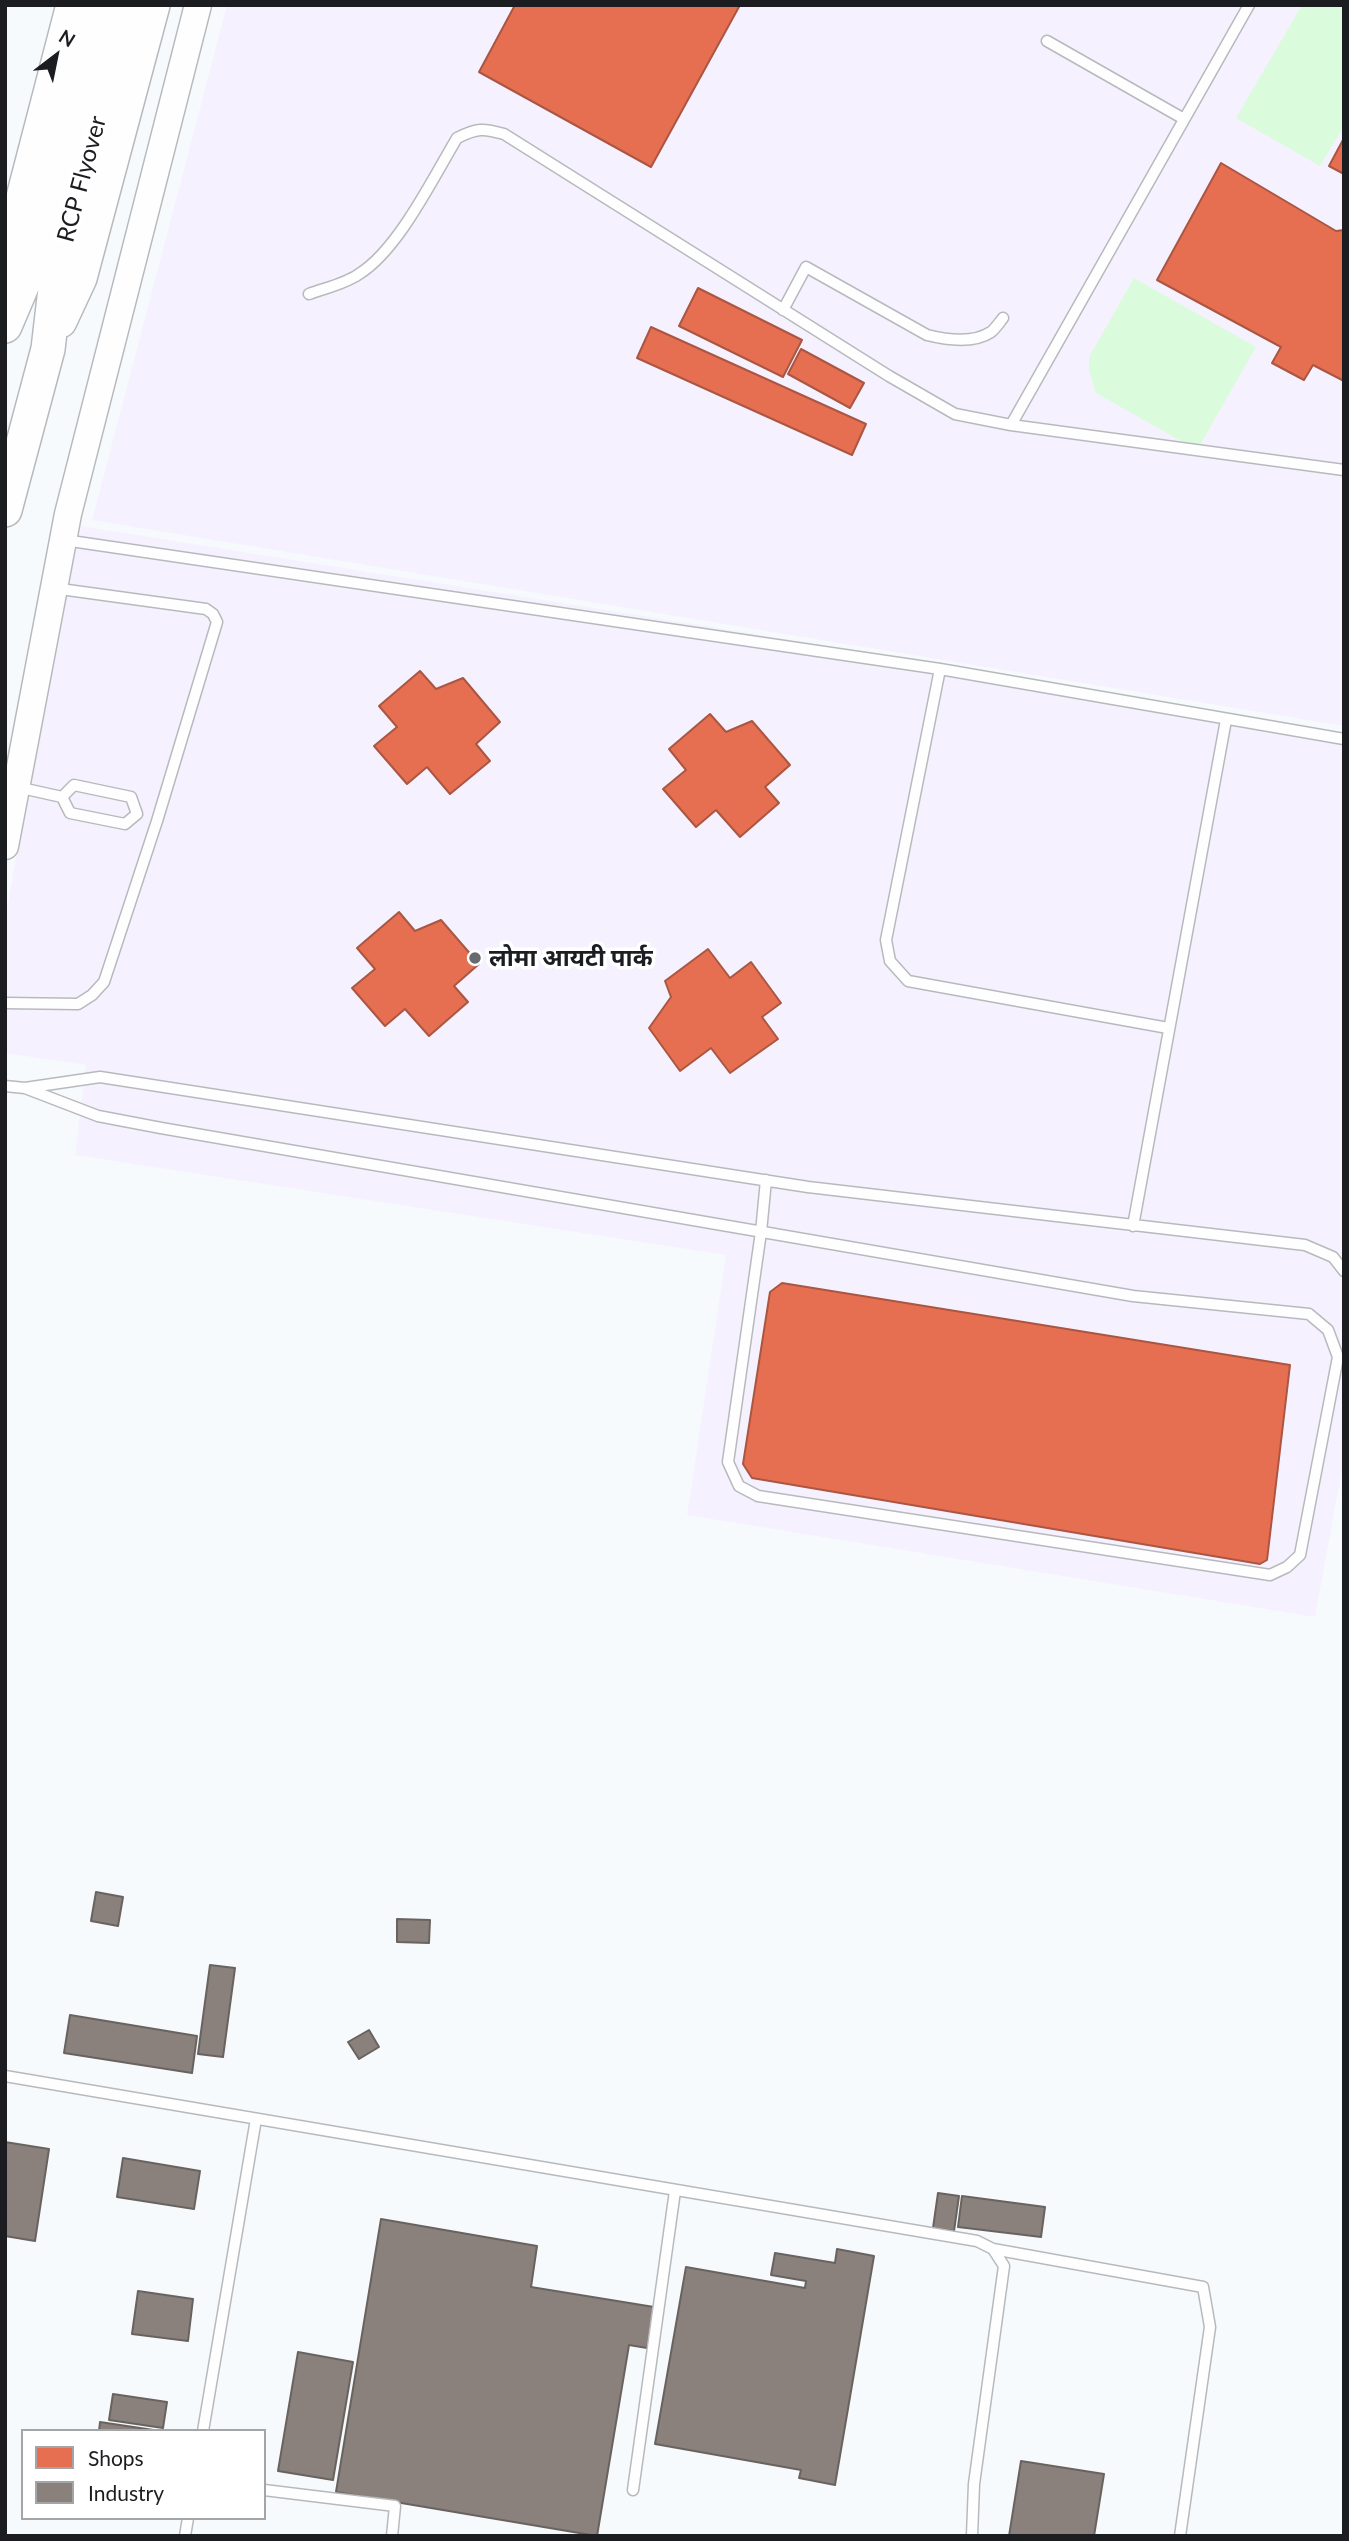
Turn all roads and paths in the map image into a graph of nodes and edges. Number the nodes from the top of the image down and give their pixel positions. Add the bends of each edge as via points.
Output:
1 (73, 5) edge
2 (100, 5) edge
3 (128, 5) edge
4 (153, 5) edge
5 (198, 5) edge
6 (1249, 5) edge
7 (1047, 41) dead end
8 (1185, 119) junction
9 (31, 271) edge
10 (309, 294) dead end
11 (783, 310) junction
12 (1003, 318) dead end
13 (5, 326) edge
14 (48, 349) junction
15 (1011, 425) junction
16 (1344, 470) edge
17 (5, 510) edge
18 (63, 540) junction
19 (53, 589) junction
20 (940, 669) junction
21 (1226, 720) junction
22 (1344, 739) edge
23 (16, 787) junction
24 (62, 797) junction
25 (137, 814) junction
26 (157, 821) junction
27 (5, 846) edge
28 (5, 1003) edge
29 (1168, 1028) junction
30 (5, 1086) edge
31 (24, 1088) junction
32 (766, 1180) junction
33 (1133, 1226) junction
34 (761, 1232) junction
35 (1344, 1271) edge
36 (5, 2076) edge
37 (256, 2119) junction
38 (675, 2191) junction
39 (993, 2249) junction
40 (203, 2429) edge
41 (266, 2490) edge
42 (633, 2490) dead end
43 (392, 2536) edge
44 (972, 2536) edge
45 (1180, 2536) edge

1 - 9 main road via 7,259
2 - 9 main road, RCP Flyover
3 - 9 main road, RCP Flyover
4 - 14 main road via 80,278
5 - 18 street
6 - 8 lane
7 - 8 lane
8 - 15 lane
9 - 13 main road
9 - 14 main road
10 - 11 lane via 357,276 376,262 394,242 457,138 486,129 504,134
11 - 12 lane via 806,267 927,335 946,340 991,332
11 - 15 lane via 954,414
14 - 17 main road
15 - 16 lane
18 - 19 street
18 - 20 lane
19 - 23 street
19 - 26 lane via 206,609 214,614 217,622
20 - 21 lane
20 - 29 lane via 886,940 890,961 908,981
21 - 22 lane
21 - 29 lane
23 - 24 lane
23 - 27 street
24 - 25 lane via 70,813 125,824
24 - 25 lane via 74,785 131,797
25 - 26 lane
26 - 28 lane via 104,982 78,1004
29 - 33 lane
30 - 31 lane
31 - 32 lane via 100,1077
31 - 34 lane via 98,1116
32 - 33 lane
32 - 34 lane
33 - 35 lane via 1305,1245 1333,1257
34 - 34 lane via 1133,1296 1309,1314 1328,1330 1338,1357 1300,1555 1270,1576 758,1496 739,1486 728,1462
36 - 37 lane
37 - 38 lane
37 - 40 lane
38 - 39 lane via 977,2241
38 - 42 lane
39 - 44 lane via 1003,2266 974,2484
39 - 45 lane via 1203,2287 1210,2327
41 - 43 lane via 395,2506

